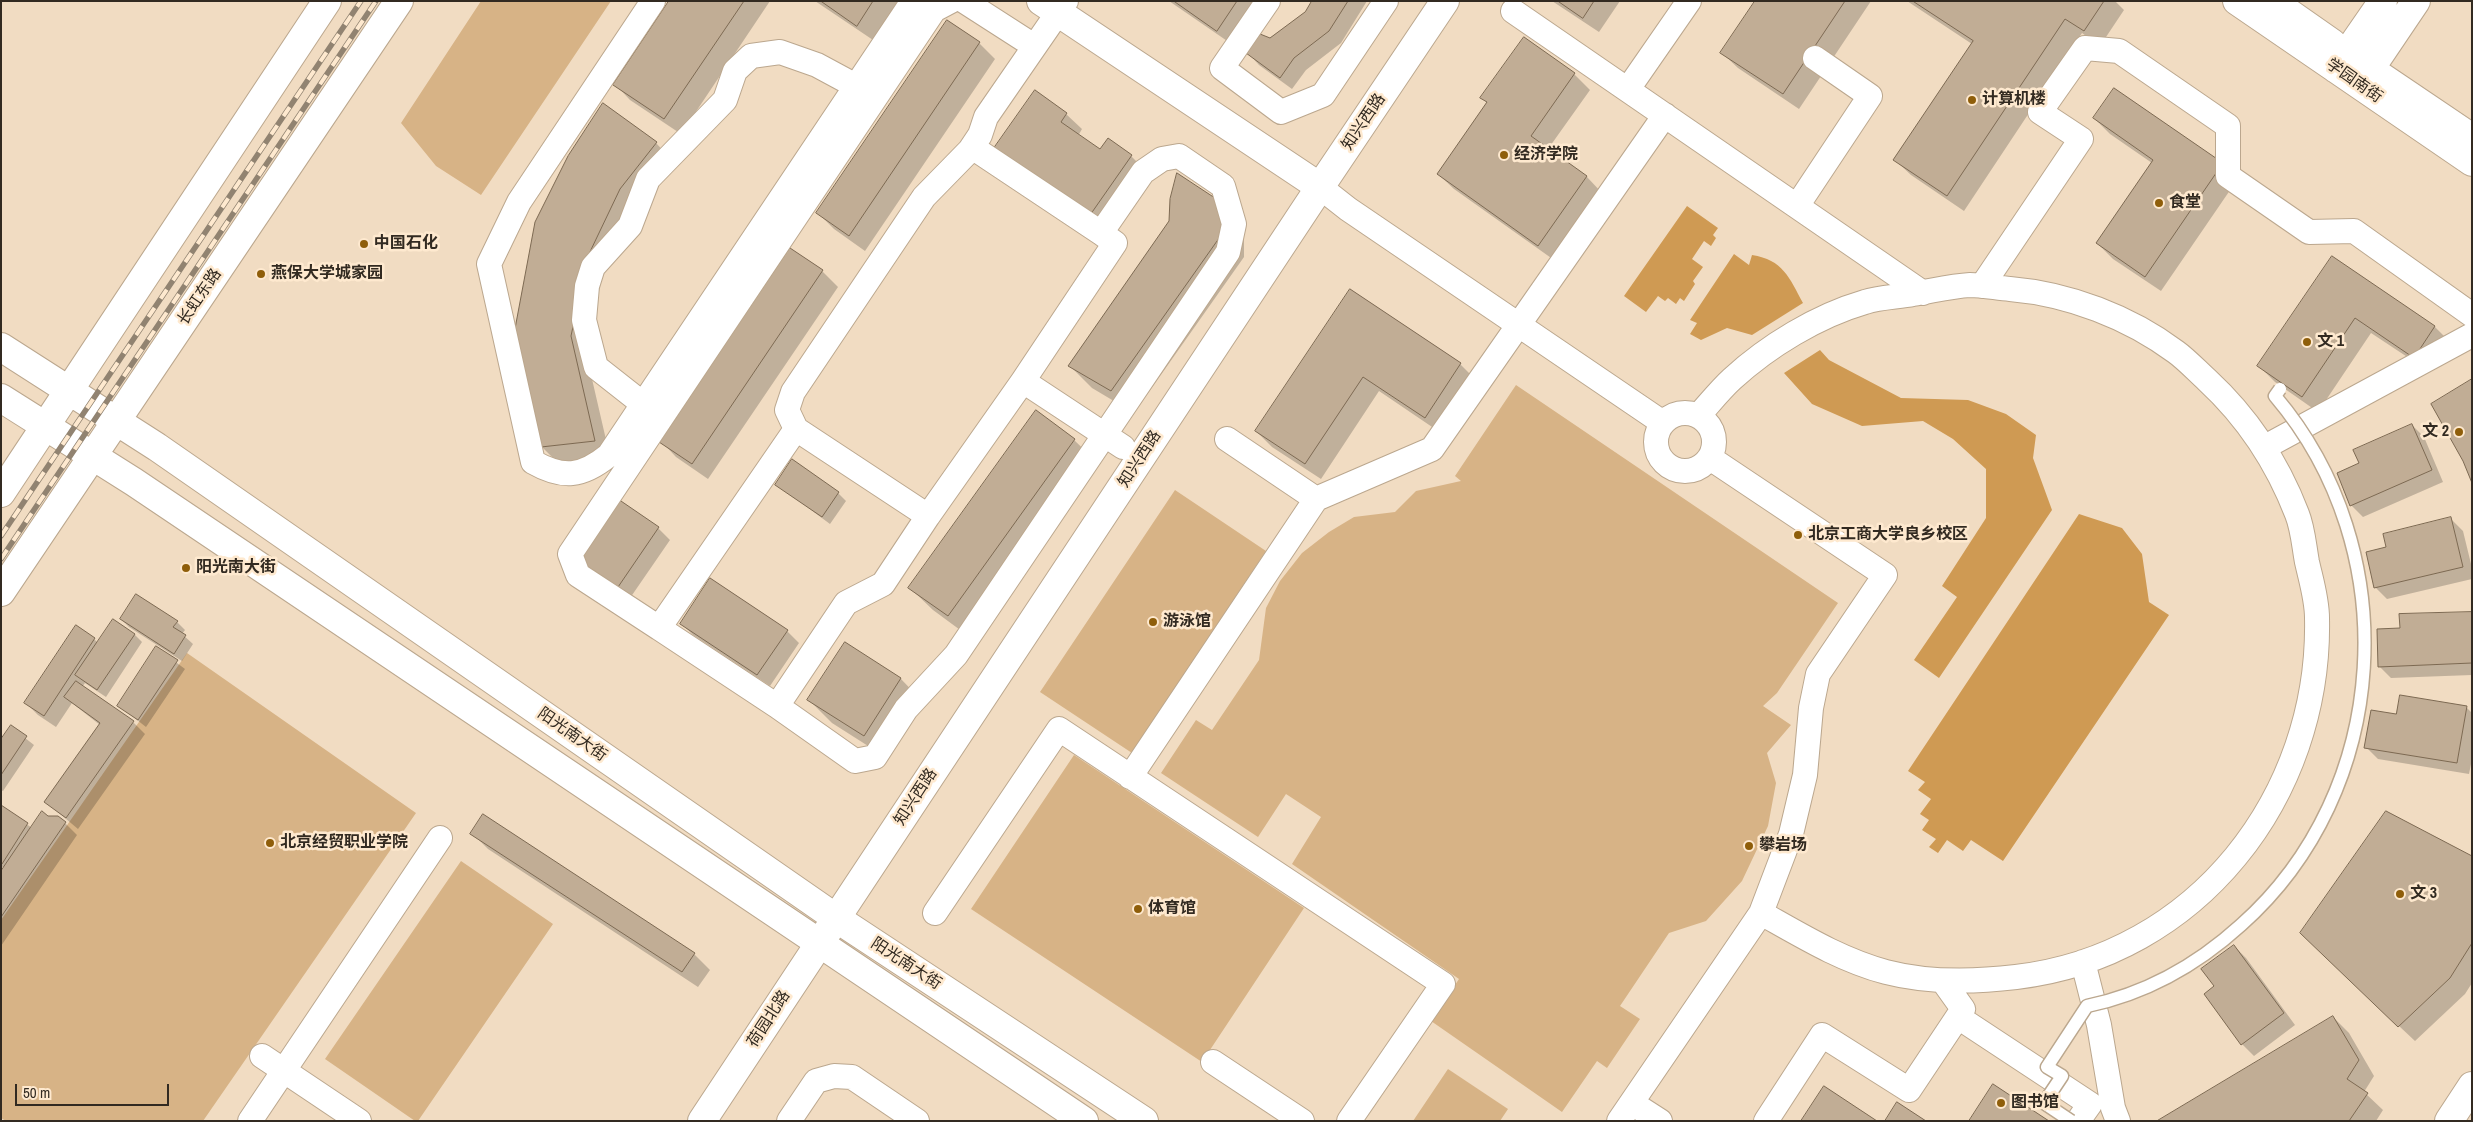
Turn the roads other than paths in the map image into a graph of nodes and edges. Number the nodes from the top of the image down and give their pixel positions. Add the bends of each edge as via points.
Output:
1 (327, 1) edge
2 (399, 1) edge
3 (654, 1) edge
4 (913, 1) edge
5 (951, 1) edge
6 (964, 1) edge
7 (1268, 1) edge
8 (1386, 1) edge
9 (1445, 1) edge
10 (1689, 1) edge
11 (2237, 1) edge
12 (2272, 1) edge
13 (2383, 1) edge
14 (2416, 1) edge
15 (1055, 5) edge
16 (1513, 11) dead end
17 (1034, 46) junction
18 (1815, 58) dead end
19 (2342, 61) junction
20 (2365, 77) junction
21 (856, 86) junction
22 (1628, 89) junction
23 (1665, 115) junction
24 (2472, 138) edge
25 (972, 147) junction
26 (2472, 162) edge
27 (1320, 186) junction
28 (1797, 206) junction
29 (1101, 233) junction
30 (1982, 286) junction
31 (1923, 293) junction
32 (2472, 315) edge
33 (1518, 325) junction
34 (2472, 335) edge
35 (1, 347) edge
36 (1023, 381) junction
37 (2280, 389) dead end
38 (69, 392) junction
39 (1, 398) edge
40 (643, 404) junction
41 (1698, 416) junction
42 (117, 420) junction
43 (1663, 423) junction
44 (46, 426) junction
45 (796, 429) junction
46 (1227, 439) dead end
47 (1114, 441) junction
48 (2265, 447) junction
49 (93, 455) junction
50 (1710, 458) junction
51 (1, 494) edge
52 (1316, 499) junction
53 (928, 516) junction
54 (1, 592) edge
55 (659, 628) junction
56 (777, 706) junction
57 (1130, 777) junction
58 (440, 838) dead end
59 (1761, 913) junction
60 (935, 914) dead end
61 (836, 918) junction
62 (819, 943) junction
63 (2083, 962) junction
64 (1943, 981) junction
65 (1958, 1017) junction
66 (262, 1056) dead end
67 (1213, 1062) dead end
68 (283, 1070) junction
69 (2472, 1086) edge
70 (1625, 1112) edge
71 (250, 1121) edge
72 (359, 1121) edge
73 (702, 1121) edge
74 (789, 1121) edge
75 (917, 1121) edge
76 (1084, 1121) edge
77 (1144, 1121) edge
78 (1302, 1121) edge
79 (1349, 1121) edge
80 (1660, 1121) edge
81 (1766, 1121) edge
82 (2071, 1121) edge
83 (2078, 1121) edge
84 (2118, 1121) edge
85 (2449, 1121) edge

1 - 38 main road
2 - 42 main road, 长虹东路
3 - 40 street via 519,202 489,264 533,462 551,473 577,473 594,467 608,455
4 - 21 street
5 - 55 street via 934,10 570,554 578,575
6 - 17 street
7 - 8 street via 1222,68 1281,112 1323,94
9 - 27 main road, 知兴西路
10 - 22 street
11 - 19 main road, 学园南街
12 - 19 main road, 学园南街
13 - 19 main road
14 - 20 main road
15 - 17 street
15 - 27 main road
16 - 22 street
17 - 25 street via 986,117
18 - 28 street via 1870,96
19 - 20 main road, 学园南街
20 - 24 main road, 学园南街
20 - 26 main road, 学园南街
21 - 40 street
21 - 40 street via 817,65 780,52 751,56 735,71 725,100 648,179 630,226 593,267 587,286 584,320 596,367
22 - 23 street
23 - 28 street
23 - 33 street
25 - 29 street
25 - 45 street via 924,197 793,392 787,410
27 - 33 street via 1348,209
27 - 61 main road, 知兴西路
28 - 31 street
29 - 36 street via 1115,243
29 - 47 street via 1143,172 1162,159 1179,156 1223,186 1234,224 1228,252
30 - 31 street
30 - 32 street via 2081,139 2040,112 2085,48 2119,51 2228,126 2228,176 2309,232 2354,231
30 - 48 street via 2032,291 2080,302 2126,322 2176,352 2222,394
31 - 41 street via 1866,302 1816,322 1769,350 1731,380
33 - 43 street
33 - 52 street via 1432,449
34 - 48 street
35 - 38 main road, 阳光南大街
36 - 47 street
36 - 53 street
37 - 82 lane, bridge via 2275,396 2315,454 2331,487 2342,513 2357,568 2364,626 2364,669 2354,740 2343,774 2318,828 2288,875 2260,908 2224,941 2154,985 2087,1006 2047,1067 2062,1076 2044,1103
38 - 42 main road, 阳光南大街
38 - 44 main road
39 - 44 main road, 阳光南大街
41 - 43 street via 1680,413
41 - 50 street via 1712,430 1715,439
42 - 49 main road, 长虹东路
42 - 61 main road, 阳光南大街
43 - 50 street via 1658,431 1657,451 1668,466 1676,471 1696,470
44 - 49 main road, 阳光南大街
44 - 51 main road
45 - 53 street
45 - 55 street
46 - 52 street
47 - 56 street via 956,655 906,709 875,757 855,760
48 - 63 street via 2298,516 2317,613 2316,664 2309,711 2295,757 2274,803 2247,845 2213,882 2176,914 2134,940
49 - 54 main road, 长虹东路
49 - 62 main road, 阳光南大街
50 - 59 street via 1885,575 1818,674 1811,708 1805,775 1791,834
52 - 57 street
53 - 56 street via 883,584 846,603
55 - 56 street
57 - 60 street via 1059,730
57 - 79 street via 1443,984
58 - 68 street
59 - 64 street via 1847,960 1890,973
59 - 70 street
61 - 62 main road, 荷园北路
61 - 77 main road, 阳光南大街
62 - 73 main road, 荷园北路
62 - 76 main road, 阳光南大街
63 - 64 street via 2042,974
63 - 84 street
64 - 65 street via 1963,1008
65 - 81 street via 1909,1090 1822,1034
65 - 83 street via 2090,1104
66 - 68 street
67 - 78 street
68 - 71 street
68 - 72 street
69 - 85 main road
70 - 80 street
74 - 75 street via 816,1081 834,1076 852,1077

